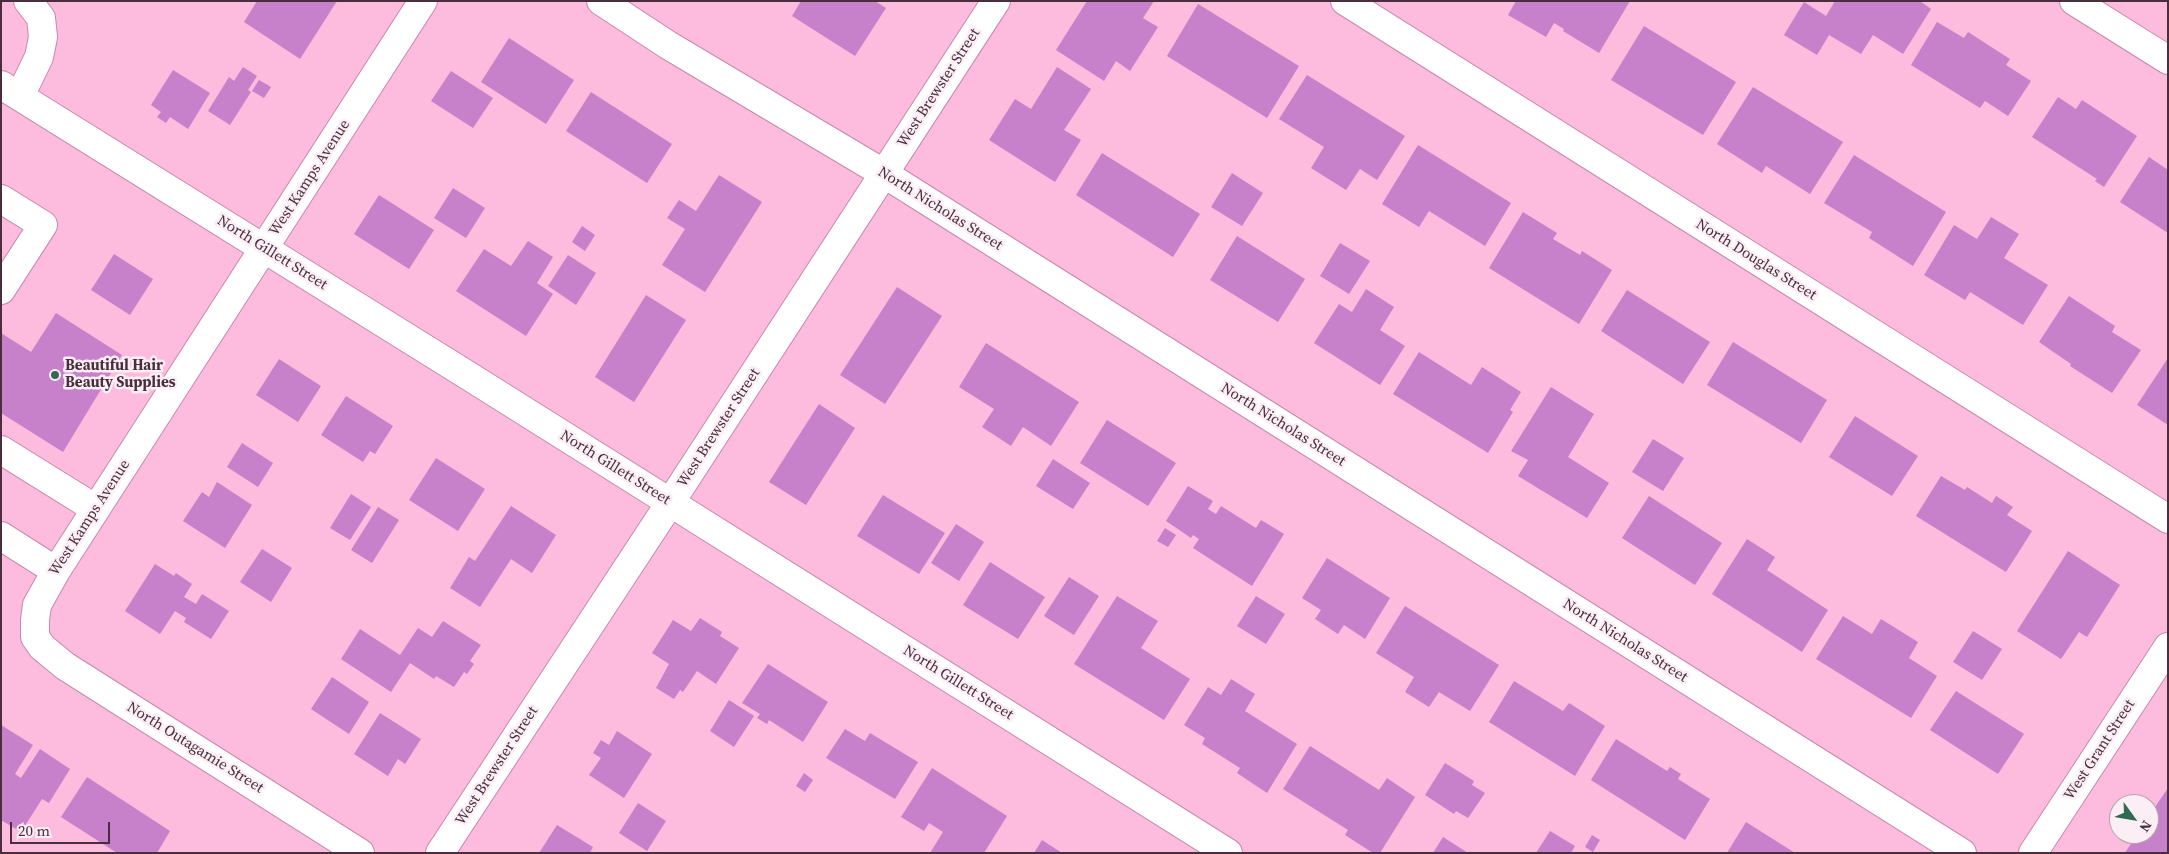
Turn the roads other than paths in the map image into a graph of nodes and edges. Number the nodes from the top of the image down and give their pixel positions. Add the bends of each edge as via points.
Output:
1 (28, 1) edge
2 (423, 1) edge
3 (600, 1) edge
4 (996, 1) edge
5 (1344, 1) edge
6 (2074, 1) edge
7 (2168, 60) edge
8 (10, 91) edge
9 (883, 173) junction
10 (1, 199) edge
11 (264, 248) junction
12 (1, 290) edge
13 (1, 450) edge
14 (670, 503) junction
15 (96, 509) junction
16 (2168, 519) edge
17 (1, 536) edge
18 (56, 571) junction
19 (35, 637) joint
20 (2168, 647) edge
21 (360, 853) edge
22 (440, 853) edge
23 (1228, 853) edge
24 (1962, 853) edge
25 (2033, 853) edge

1 - 8 street via 41,18 43,37 39,57
2 - 11 street, West Kamps Avenue
3 - 9 street, North Nicholas Street
4 - 9 street, West Brewster Street
5 - 16 street, North Douglas Street
6 - 7 street
8 - 11 street, North Gillett Street
9 - 14 street, West Brewster Street
9 - 24 street, North Nicholas Street
10 - 12 street via 43,225
11 - 14 street, North Gillett Street
11 - 15 street, West Kamps Avenue
13 - 15 street
14 - 22 street, West Brewster Street
14 - 23 street, North Gillett Street
15 - 18 street, West Kamps Avenue
17 - 18 street
18 - 19 street, West Kamps Avenue via 37,605
19 - 21 street, North Outagamie Street via 65,666
20 - 25 street, West Grant Street

